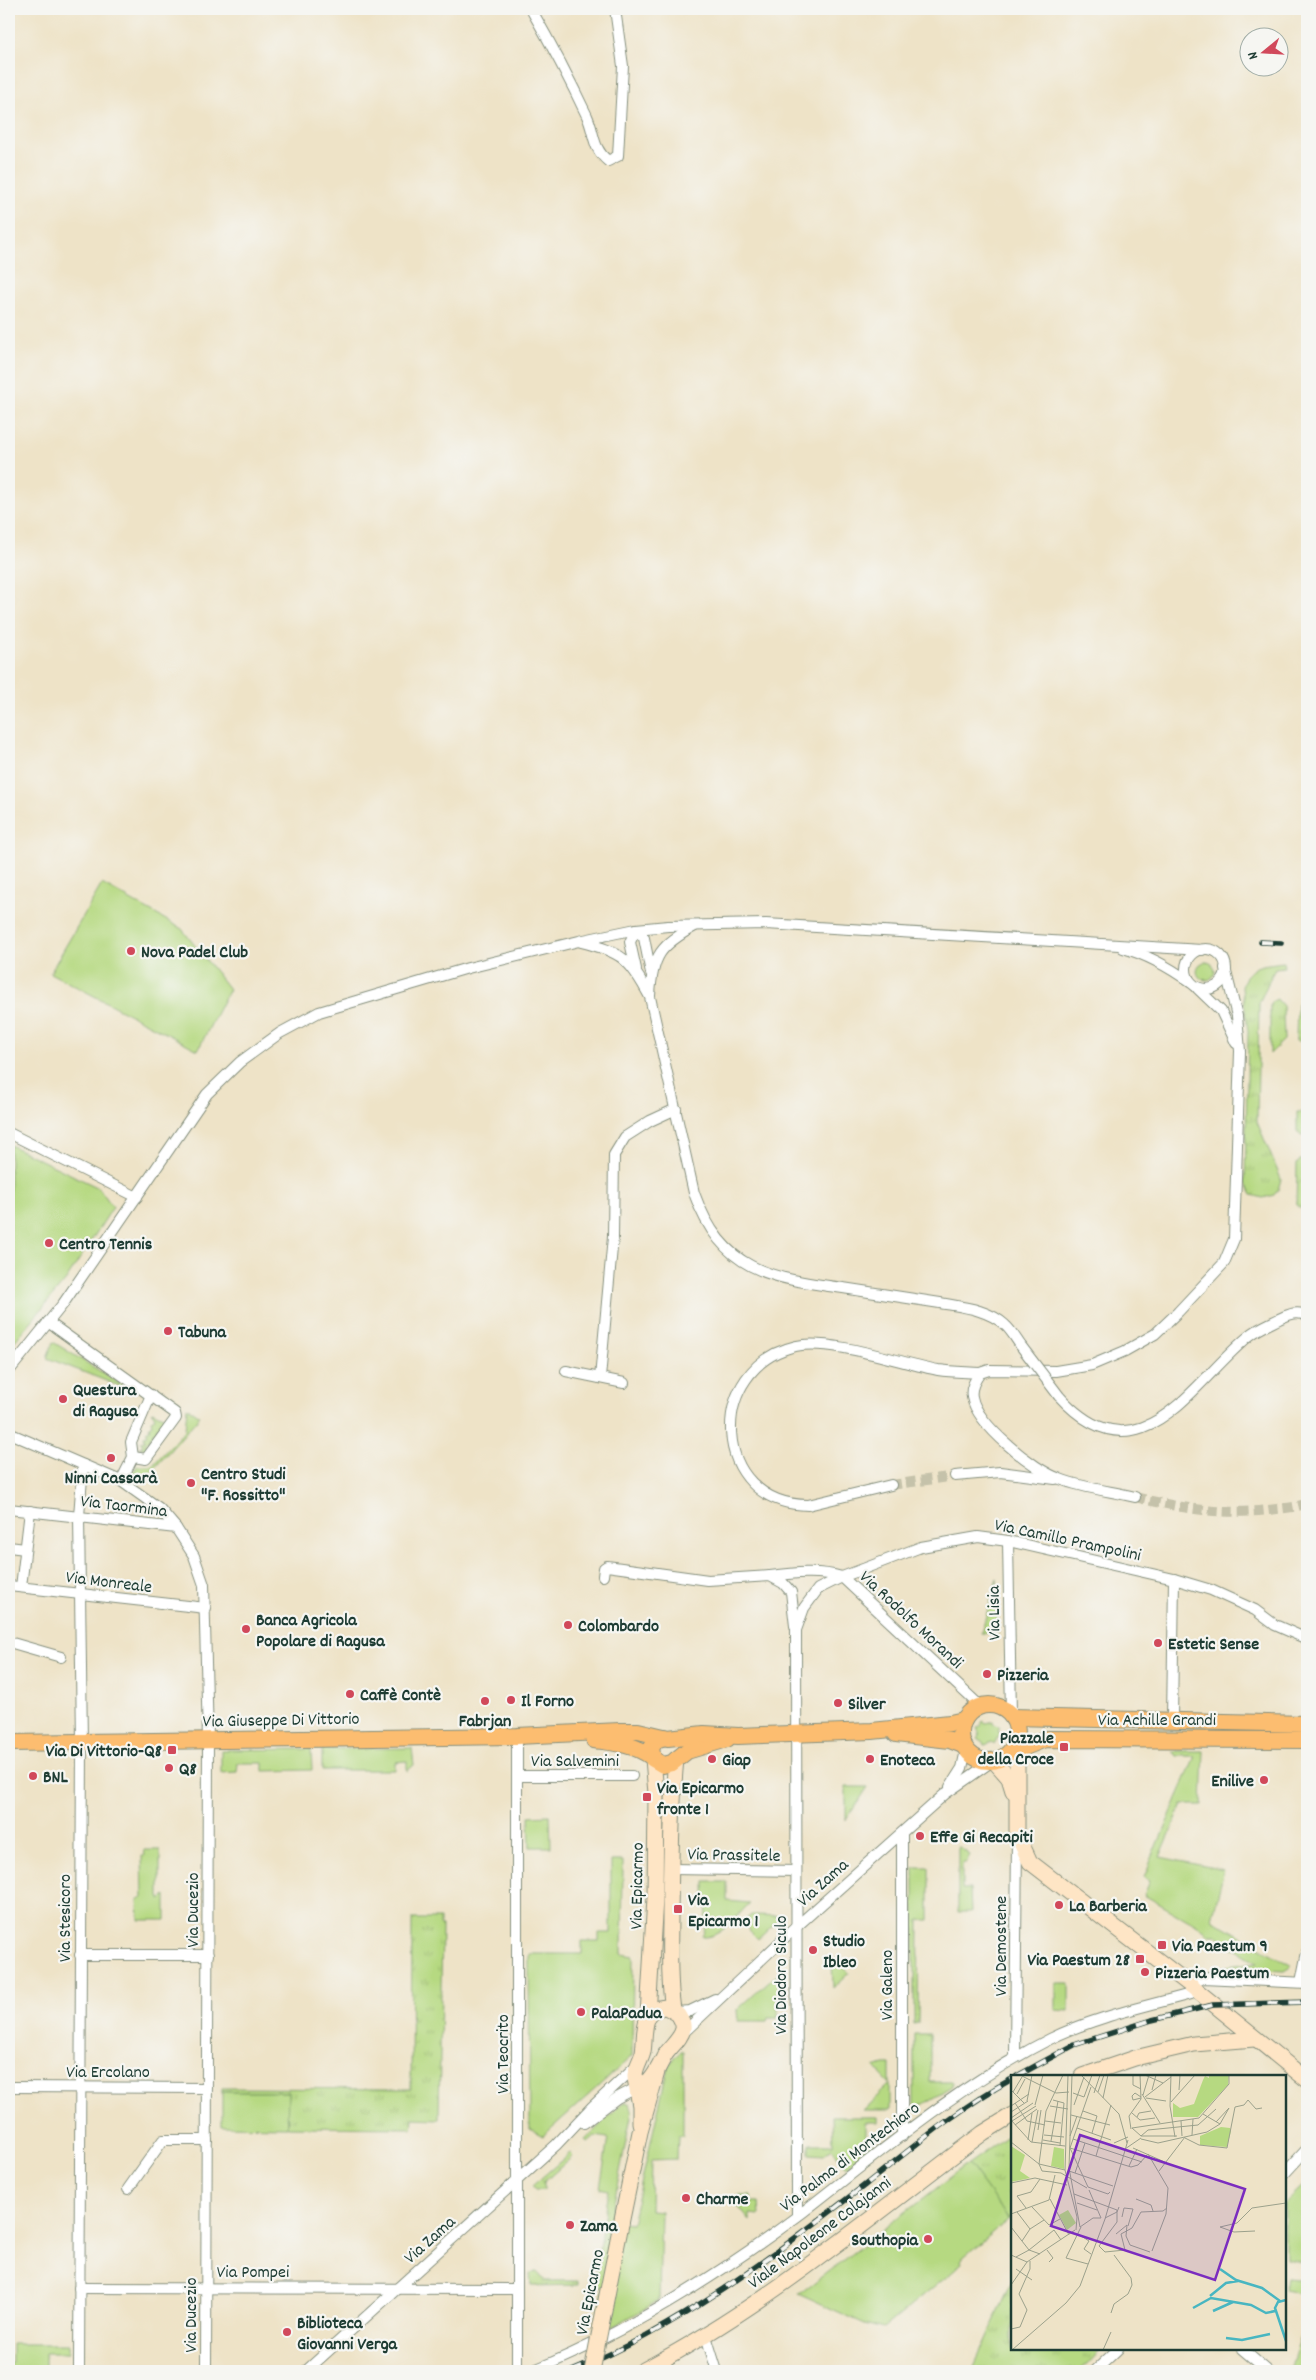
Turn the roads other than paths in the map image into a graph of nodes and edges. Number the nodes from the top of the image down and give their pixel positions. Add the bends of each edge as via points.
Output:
1 (531, 9) edge
2 (614, 9) edge
3 (697, 924) junction
4 (636, 929) junction
5 (579, 942) junction
6 (1108, 943) junction
7 (1202, 950) junction
8 (1225, 968) junction
9 (637, 972) junction
10 (651, 972) junction
11 (1194, 985) junction
12 (650, 997) junction
13 (1240, 1051) junction
14 (676, 1109) junction
15 (9, 1134) edge
16 (137, 1197) junction
17 (1307, 1316) edge
18 (48, 1322) junction
19 (9, 1371) edge
20 (566, 1371) dead end
21 (980, 1373) junction
22 (600, 1378) junction
23 (624, 1382) dead end
24 (151, 1396) junction
25 (9, 1433) edge
26 (133, 1457) junction
27 (83, 1465) junction
28 (956, 1476) tunnel mouth
29 (1059, 1479) junction
30 (121, 1481) junction
31 (891, 1485) tunnel mouth
32 (1135, 1497) tunnel mouth
33 (9, 1509) edge
34 (30, 1511) junction
35 (79, 1516) junction
36 (176, 1528) junction
37 (1008, 1541) junction
38 (9, 1546) edge
39 (26, 1549) junction
40 (603, 1576) dead end
41 (770, 1576) junction
42 (842, 1576) junction
43 (1174, 1579) junction
44 (9, 1586) edge
45 (21, 1587) junction
46 (79, 1594) junction
47 (206, 1608) junction
48 (796, 1630) junction
49 (1307, 1639) edge
50 (9, 1642) edge
51 (61, 1657) dead end
52 (980, 1706) junction
53 (1011, 1716) junction
54 (964, 1720) junction
55 (1172, 1720) junction
56 (1307, 1724) edge
57 (872, 1731) junction
58 (797, 1734) junction
59 (554, 1735) junction
60 (517, 1736) junction
61 (738, 1736) junction
62 (667, 1737) junction
63 (208, 1740) junction
64 (1307, 1740) edge
65 (82, 1742) junction
66 (9, 1743) edge
67 (1014, 1747) junction
68 (964, 1748) junction
69 (653, 1758) junction
70 (677, 1758) junction
71 (993, 1762) junction
72 (518, 1776) junction
73 (632, 1776) dead end
74 (945, 1794) junction
75 (1016, 1800) junction
76 (902, 1833) junction
77 (1017, 1834) junction
78 (670, 1869) junction
79 (796, 1871) junction
80 (796, 1927) junction
81 (1307, 1952) edge
82 (80, 1955) junction
83 (208, 1955) junction
84 (1304, 1982) edge
85 (1194, 1988) junction
86 (723, 1996) junction
87 (674, 2011) junction
88 (648, 2015) junction
89 (681, 2036) junction
90 (1254, 2039) junction
91 (1015, 2058) junction
92 (639, 2063) junction
93 (658, 2068) junction
94 (1085, 2075) edge
95 (1307, 2080) edge
96 (635, 2085) junction
97 (9, 2087) edge
98 (79, 2088) junction
99 (208, 2088) junction
100 (1011, 2116) edge
101 (572, 2130) junction
102 (640, 2132) junction
103 (902, 2136) junction
104 (207, 2140) junction
105 (1307, 2149) edge
106 (1286, 2172) edge
107 (518, 2180) junction
108 (128, 2189) dead end
109 (797, 2216) junction
110 (207, 2287) junction
111 (79, 2288) junction
112 (398, 2289) junction
113 (517, 2289) junction
114 (706, 2336) junction
115 (1117, 2350) edge
116 (1243, 2350) edge
117 (79, 2371) edge
118 (206, 2371) edge
119 (306, 2371) edge
120 (517, 2371) edge
121 (532, 2371) edge
122 (592, 2371) edge
123 (642, 2371) edge
124 (717, 2371) edge
125 (1095, 2371) edge
126 (1268, 2371) edge

1 - 2 street via 588,119 598,153 608,161 618,156 623,66
3 - 4 street
3 - 6 street via 766,924
3 - 10 street via 670,940
4 - 5 street
4 - 9 street via 630,942
4 - 10 street via 644,938
5 - 9 street via 610,949
5 - 16 street via 468,968 319,1012 280,1033 240,1062 207,1094
6 - 7 street
6 - 11 street via 1162,963
7 - 8 street via 1215,952 1224,961
7 - 11 street via 1190,957 1187,963 1187,976
8 - 11 street via 1218,985 1208,989
8 - 13 street via 1238,1016
9 - 12 street
10 - 12 street
11 - 13 street via 1222,1011
12 - 14 street
13 - 21 street via 1234,1239 1224,1263 1155,1334 1126,1352 1092,1366 1056,1371 999,1369
14 - 17 street, bridge via 702,1217 731,1252 747,1264 764,1274 792,1281 906,1297 990,1315 1005,1325 1069,1407 1102,1426 1133,1432 1165,1416 1251,1334 1291,1314
14 - 22 street via 625,1137 614,1155 613,1237
15 - 16 street
16 - 18 street
18 - 19 street
18 - 24 street
20 - 22 street
21 - 29 street via 973,1384 971,1396 985,1423 1014,1450
21 - 31 street via 940,1370 830,1346 806,1344 782,1350 768,1358 745,1380 730,1417 731,1443 746,1476 766,1493 795,1504 808,1505
22 - 23 street
24 - 26 street via 131,1442
24 - 26 street via 176,1417 146,1459
25 - 27 street, Via Ducezio
26 - 30 street
27 - 30 street, Via Ducezio
27 - 35 street, Via Stesicoro
28 - 29 street via 1000,1472
29 - 32 street
30 - 36 street, Via Ducezio via 159,1508
33 - 34 street, Via Taormina
34 - 35 street, Via Taormina
34 - 39 street
35 - 36 street, Via Taormina
35 - 46 street, Via Stesicoro
36 - 47 street, Via Ducezio via 200,1570
37 - 42 street, Via Camillo Prampolini via 978,1537 921,1547
37 - 43 street, Via Camillo Prampolini
37 - 53 street, Via Lisia
38 - 39 street
39 - 45 street
40 - 41 street via 607,1566 708,1580
41 - 42 street via 810,1572
41 - 48 street via 791,1592
42 - 48 street, Via Camillo Prampolini via 818,1589 804,1608
42 - 52 street, Via Rodolfo Morandi
43 - 49 street, Via Camillo Prampolini via 1211,1590
43 - 55 street
44 - 45 street, Via Monreale
45 - 46 street, Via Monreale
46 - 47 street, Via Monreale
46 - 65 street, Via Stesicoro
47 - 63 street, Via Ducezio
48 - 58 street, Via Camillo Prampolini
50 - 51 street
52 - 53 main road via 997,1706
52 - 54 main road
53 - 55 main road, Via Achille Grandi
53 - 67 main road via 1016,1725
54 - 57 main road
54 - 68 main road via 960,1735
55 - 56 main road, Via Achille Grandi
57 - 58 main road
57 - 68 main road via 950,1740
58 - 61 main road
58 - 79 street, Via Diodoro Siculo
59 - 60 main road, Via Giuseppe Di Vittorio
59 - 62 main road via 638,1731
59 - 69 main road via 628,1744
60 - 63 main road, Via Giuseppe Di Vittorio
60 - 72 street, Via Teocrito
61 - 62 main road
61 - 70 main road via 698,1747
62 - 69 main road via 653,1744
62 - 70 main road via 678,1747
63 - 65 main road, Via Giuseppe Di Vittorio
63 - 83 street, Via Ducezio
64 - 67 main road, Via Achille Grandi via 1046,1739
65 - 66 main road, Via Giuseppe Di Vittorio
65 - 82 street, Via Stesicoro
67 - 71 main road
67 - 75 street
68 - 71 main road via 977,1759
68 - 74 street via 962,1768
69 - 70 main road via 659,1764 668,1765
69 - 88 street, Via Epicarmo via 655,1898
70 - 78 street, Via Epicarmo
71 - 74 street
71 - 75 street via 1009,1778
72 - 73 street, Via Salvemini
72 - 107 street, Via Teocrito
74 - 76 street, Via Zama
75 - 77 street
76 - 80 street, Via Zama
76 - 103 street, Via Galeno
77 - 85 street via 1023,1851 1038,1870
77 - 91 street, Via Demostene
78 - 79 street, Via Prassitele
78 - 87 street, Via Epicarmo via 670,1979
79 - 80 street, Via Diodoro Siculo
80 - 86 street, Via Zama
80 - 109 street, Via Diodoro Siculo
81 - 84 street
82 - 83 street
82 - 98 street, Via Stesicoro
83 - 99 street, Via Ducezio
84 - 85 street, Via Palma di Montechiaro via 1204,1978
85 - 90 street
85 - 91 street, Via Palma di Montechiaro via 1084,2025 1051,2038
86 - 87 street via 690,2011
86 - 89 street, Via Zama
87 - 88 street via 662,2007
87 - 89 street, Via Epicarmo via 683,2024
88 - 92 street, Via Epicarmo
89 - 93 street
90 - 94 street via 1194,2044 1135,2058
90 - 95 street
91 - 103 street, Via Palma di Montechiaro
92 - 96 street, Via Epicarmo
92 - 101 street
93 - 96 street via 653,2079
93 - 102 street
96 - 101 street
96 - 102 street via 640,2106
97 - 98 street, Via Ercolano
98 - 99 street, Via Ercolano
98 - 111 street, Via Stesicoro
99 - 104 street, Via Ducezio
100 - 114 street, Viale Napoleone Colajanni via 968,2144 776,2289
101 - 107 street, Via Zama
102 - 122 street, Via Epicarmo, bridge
103 - 109 street, Via Palma di Montechiaro
104 - 108 street via 163,2140
104 - 110 street, Via Ducezio
105 - 106 street
107 - 112 street, Via Zama
107 - 113 street, Via Teocrito
109 - 121 street, Via Palma di Montechiaro via 671,2303 574,2354
110 - 111 street, Via Pompei
110 - 112 street, Via Pompei
110 - 118 street, Via Ducezio
111 - 117 street, Via Stesicoro
112 - 113 street, Via Pompei
112 - 119 street, Via Zama
113 - 120 street, Via Teocrito
114 - 123 street, Viale Napoleone Colajanni
114 - 124 street
115 - 125 street
116 - 126 street

